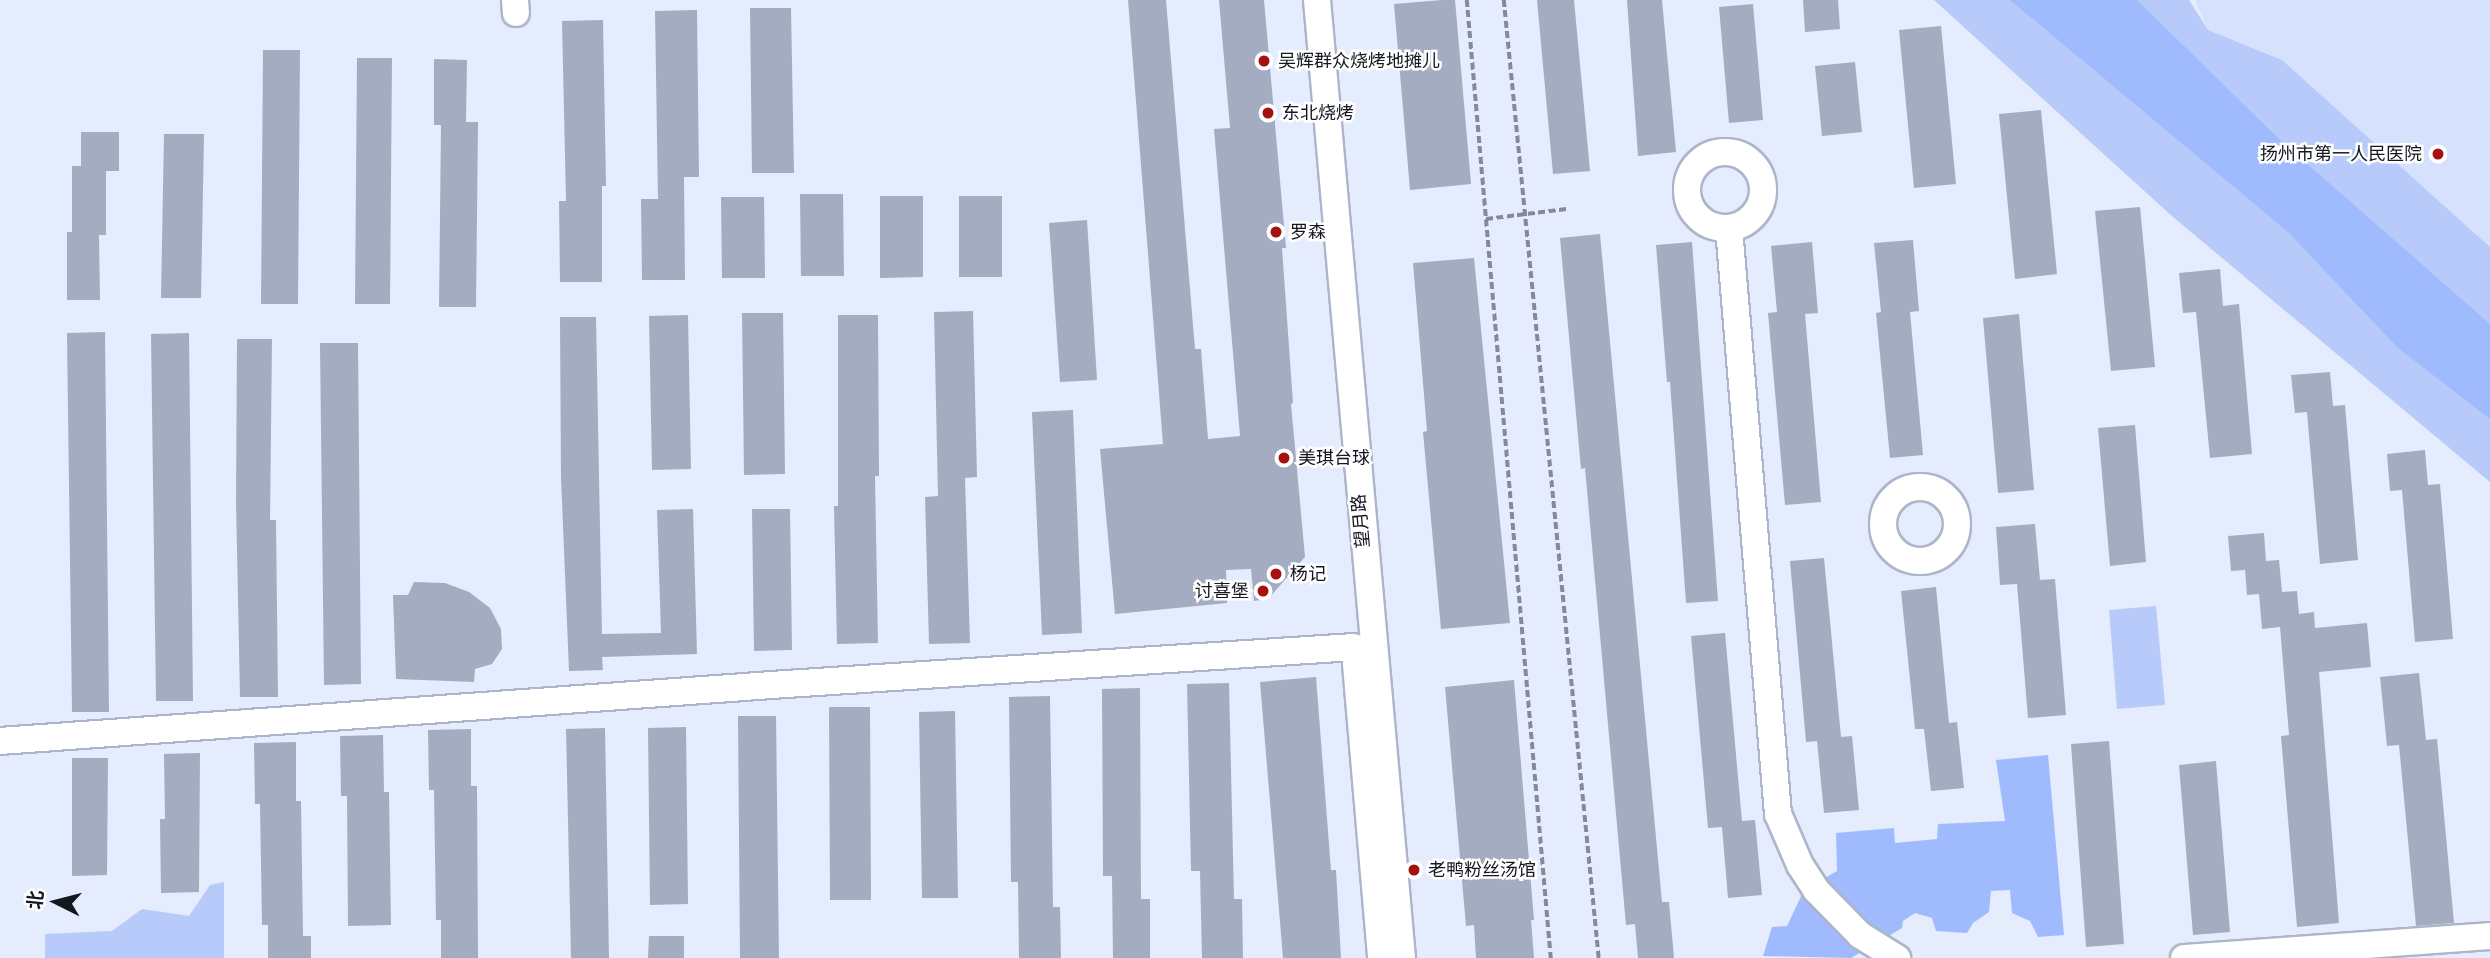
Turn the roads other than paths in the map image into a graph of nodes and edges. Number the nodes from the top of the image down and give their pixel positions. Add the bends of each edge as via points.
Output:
1 (1299, 0) edge
2 (1317, 0) edge
3 (1729, 228) dead end
4 (1354, 647) junction
5 (0, 741) edge
6 (2490, 936) edge
7 (1892, 956) edge
8 (1381, 958) edge
9 (1402, 958) edge
10 (2185, 958) edge

1 - 4 street, 望月路
2 - 9 street, 望月路
3 - 7 street via 1778,814 1800,864 1835,912
4 - 5 street
4 - 8 street, 望月路
6 - 10 street

